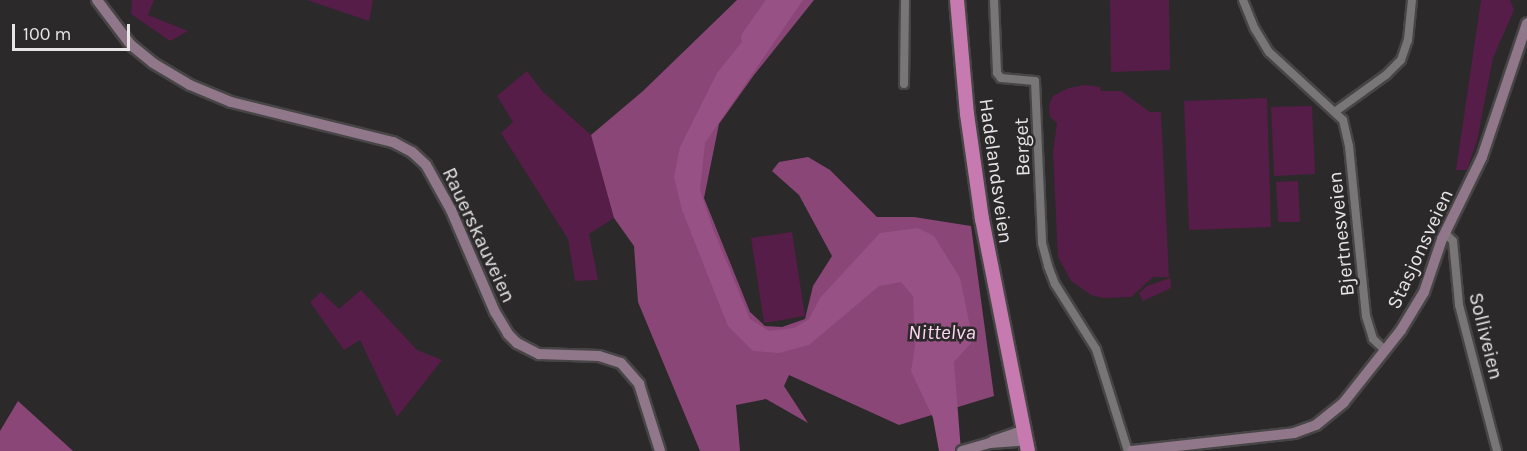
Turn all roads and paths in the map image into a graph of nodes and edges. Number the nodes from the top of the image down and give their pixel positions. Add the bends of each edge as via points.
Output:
1 (97, 0) edge
2 (905, 0) edge
3 (957, 0) edge
4 (994, 0) edge
5 (1243, 0) edge
6 (1412, 0) edge
7 (1527, 23) edge
8 (904, 84) dead end
9 (1336, 111) junction
10 (1445, 233) junction
11 (1385, 350) junction
12 (1019, 440) edge
13 (965, 450) edge
14 (660, 451) edge
15 (1028, 451) edge
16 (1128, 451) edge
17 (1132, 451) edge
18 (1497, 451) edge

1 - 14 street, Rauerskauveien via 131,45 190,85 231,102 393,142 420,159 451,210 508,334 539,354 598,356 621,363 639,384
2 - 8 street
3 - 12 highway, Hadelandsveien via 974,167
4 - 16 street, Berget via 997,73 1001,78 1035,81 1042,243 1048,266 1096,349
5 - 9 street via 1269,52
6 - 9 street via 1408,40 1401,60
7 - 10 street, Stasjonsveien via 1482,157
9 - 11 street, Bjertnesveien via 1348,138 1367,321 1373,339
10 - 11 street, Stasjonsveien via 1419,302
10 - 18 street, Solliveien via 1453,241 1459,305
11 - 17 street, Stasjonsveien via 1344,402 1310,428 1274,436
12 - 13 street via 1000,437
12 - 15 highway, Hadelandsveien

